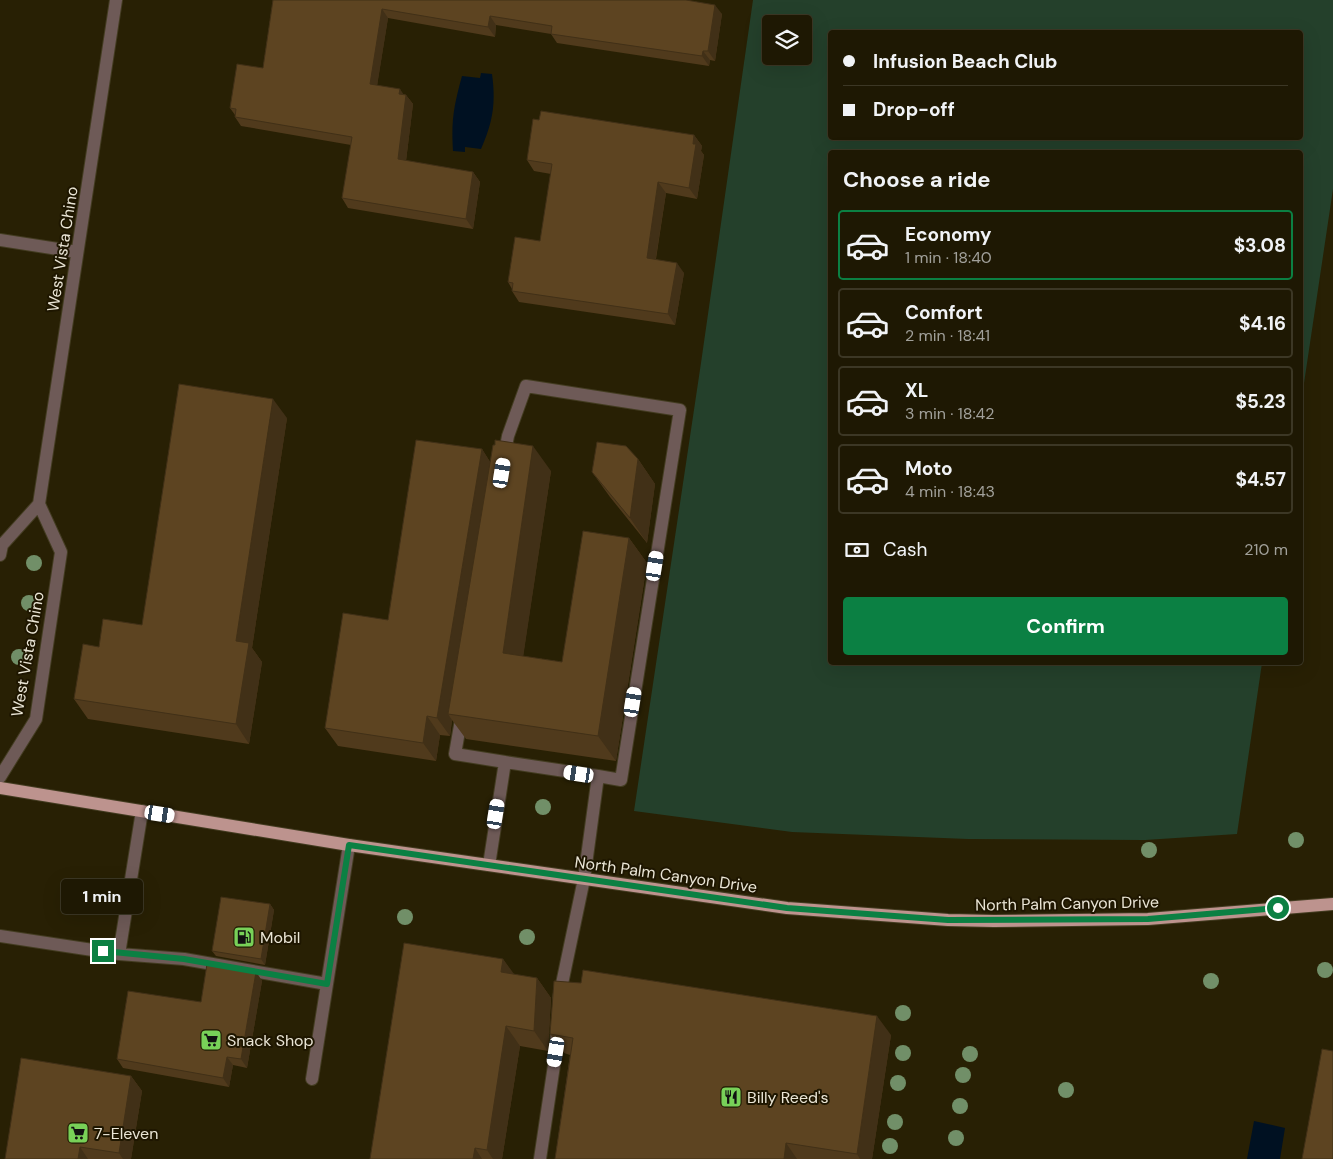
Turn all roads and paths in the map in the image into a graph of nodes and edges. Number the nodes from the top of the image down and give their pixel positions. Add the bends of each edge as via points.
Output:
1 (116, 0) edge
2 (0, 240) edge
3 (77, 252) junction
4 (503, 465) edge
5 (39, 504) junction
6 (0, 555) edge
7 (463, 706) edge
8 (504, 762) junction
9 (0, 776) edge
10 (598, 776) junction
11 (0, 788) edge
12 (142, 811) junction
13 (349, 845) junction
14 (489, 865) junction
15 (584, 878) junction
16 (1333, 904) edge
17 (0, 936) edge
18 (119, 954) junction
19 (327, 984) junction
20 (312, 1079) dead end
21 (540, 1159) edge

1 - 3 street, West Vista Chino
2 - 3 street
3 - 5 street, West Vista Chino
4 - 10 street via 508,436 526,386 680,410 621,780
5 - 6 street via 2,545
5 - 9 street, West Vista Chino via 61,552 36,719
7 - 8 street via 455,754
8 - 10 street
8 - 14 street
10 - 15 street
11 - 12 main road, North Palm Canyon Drive
12 - 13 main road, North Palm Canyon Drive
12 - 18 street
13 - 14 main road, North Palm Canyon Drive
13 - 19 street
14 - 15 main road, North Palm Canyon Drive
15 - 16 main road, North Palm Canyon Drive via 787,908 948,920 1148,919
15 - 21 street via 559,999 556,1052
17 - 18 street
18 - 19 street via 184,959
19 - 20 street

